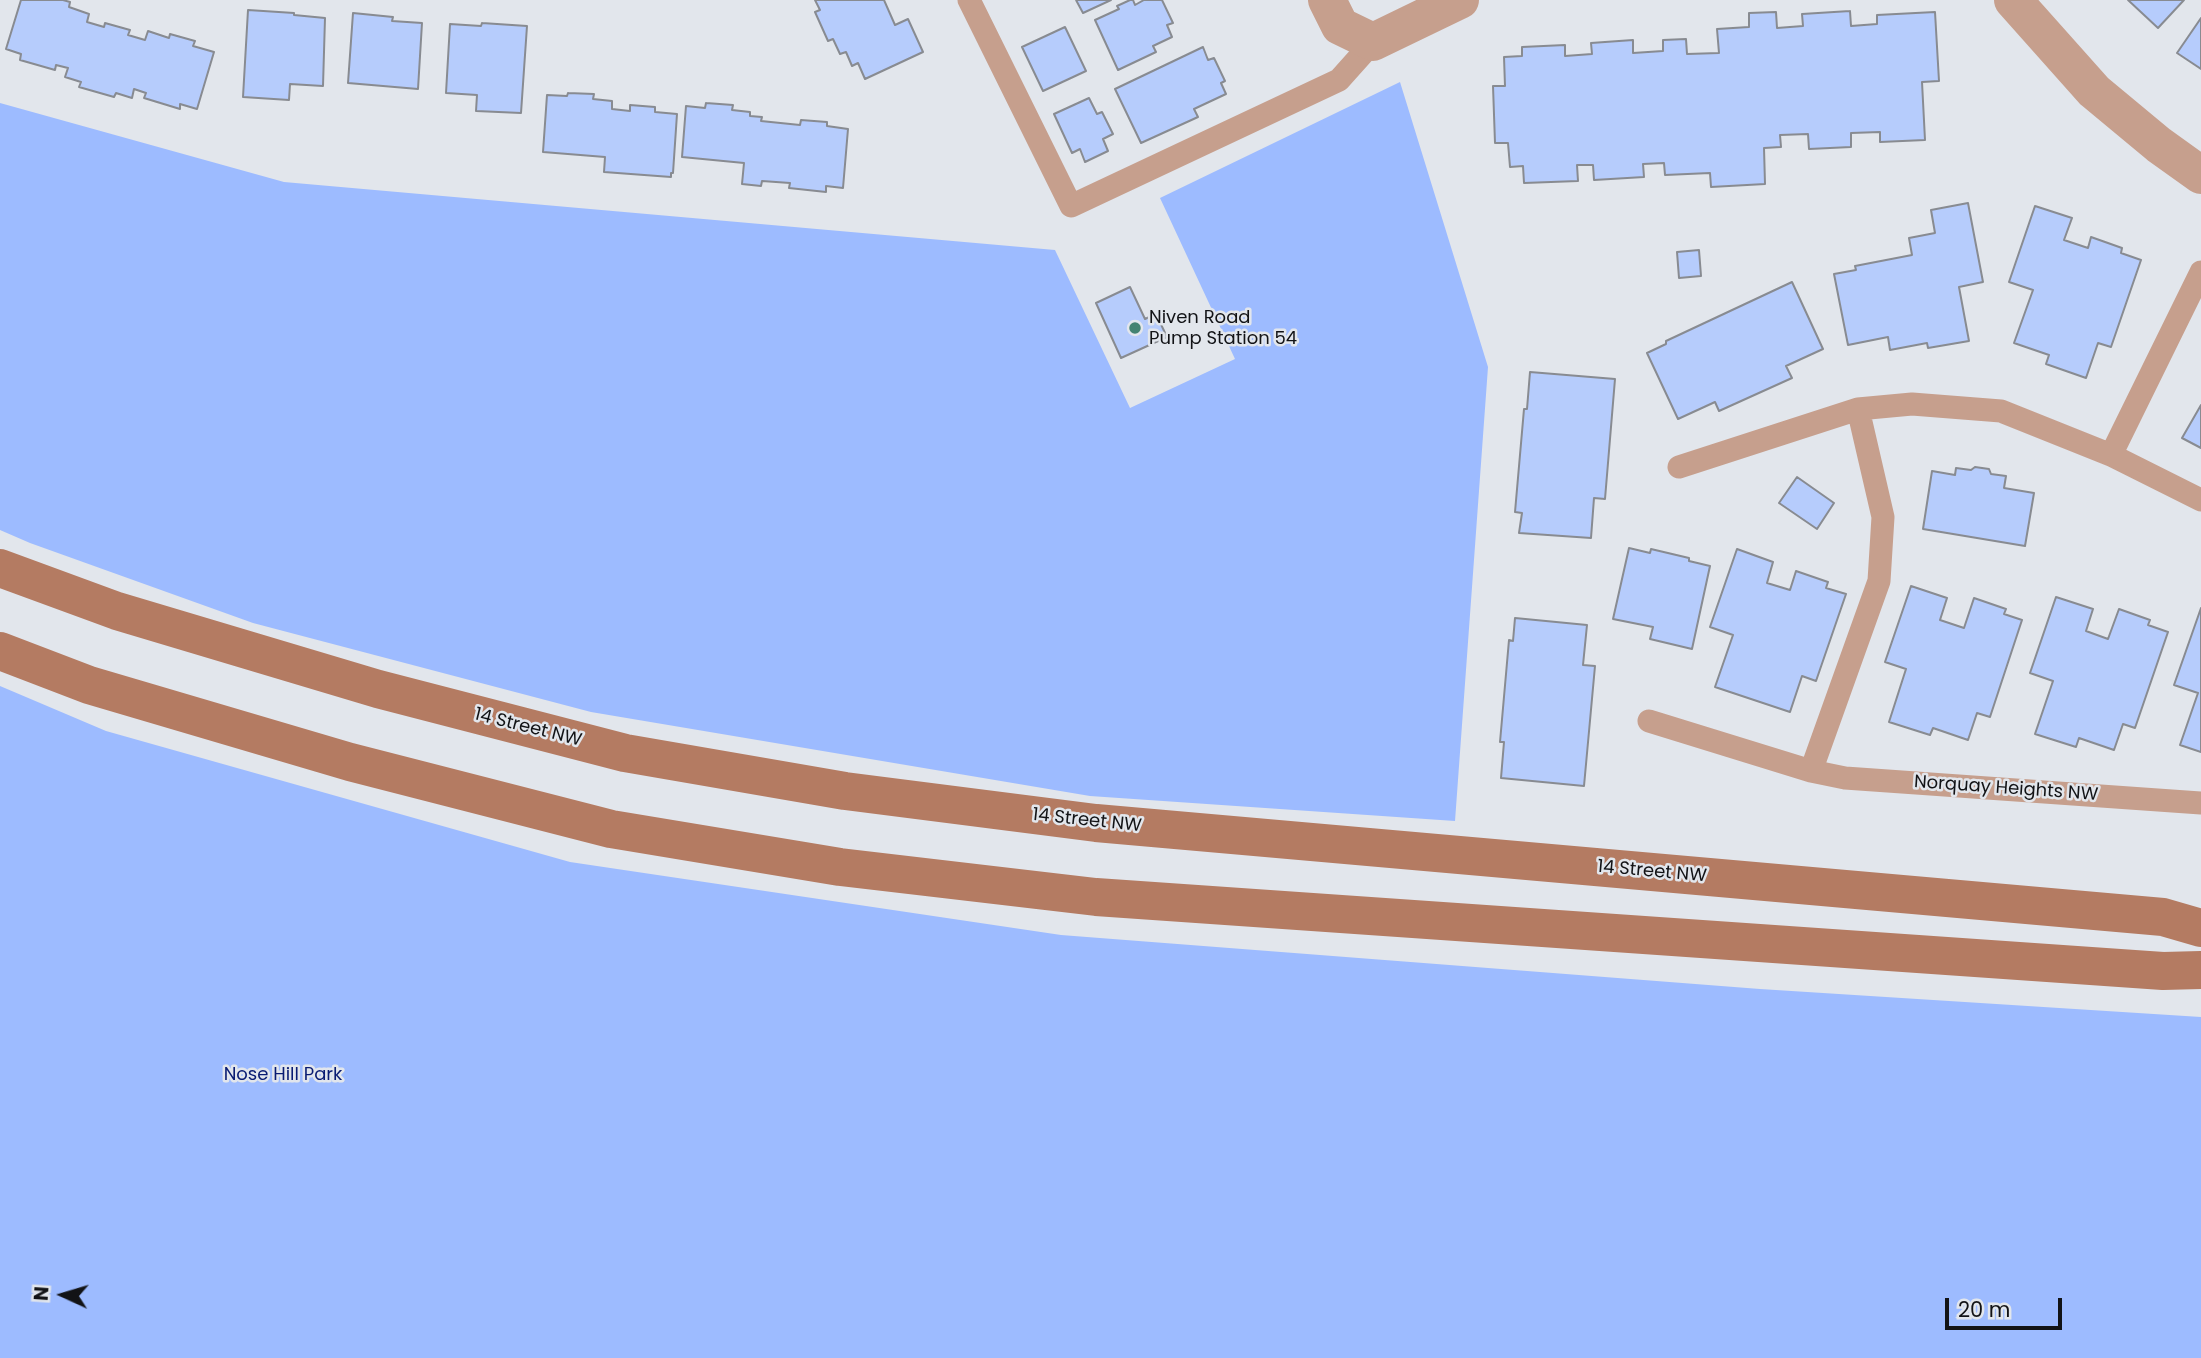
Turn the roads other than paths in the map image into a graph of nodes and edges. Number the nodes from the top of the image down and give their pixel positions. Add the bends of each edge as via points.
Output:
1 (969, 0) edge
2 (1327, 0) edge
3 (1460, 0) edge
4 (2013, 0) edge
5 (1373, 42) junction
6 (2201, 175) edge
7 (2201, 272) edge
8 (1858, 410) junction
9 (2111, 455) junction
10 (1679, 467) dead end
11 (2201, 500) edge
12 (0, 568) edge
13 (0, 651) edge
14 (1649, 721) dead end
15 (1811, 771) junction
16 (2201, 803) edge
17 (2201, 928) edge
18 (2201, 970) edge

1 - 5 lane via 1071,206 1339,80
2 - 5 street via 1340,26
3 - 5 street
4 - 6 street via 2094,91
7 - 9 lane
8 - 9 lane via 1912,404 2001,411
8 - 10 lane
8 - 15 lane via 1883,517 1879,581
9 - 11 lane
12 - 17 main road, 14 Street NW via 117,611 378,689 625,753 845,791 1096,823 2163,917
13 - 18 main road via 89,685 350,762 611,829 840,867 1110,898 2163,971
14 - 15 lane, Norquay Heights NW
15 - 16 lane, Norquay Heights NW via 1844,778

